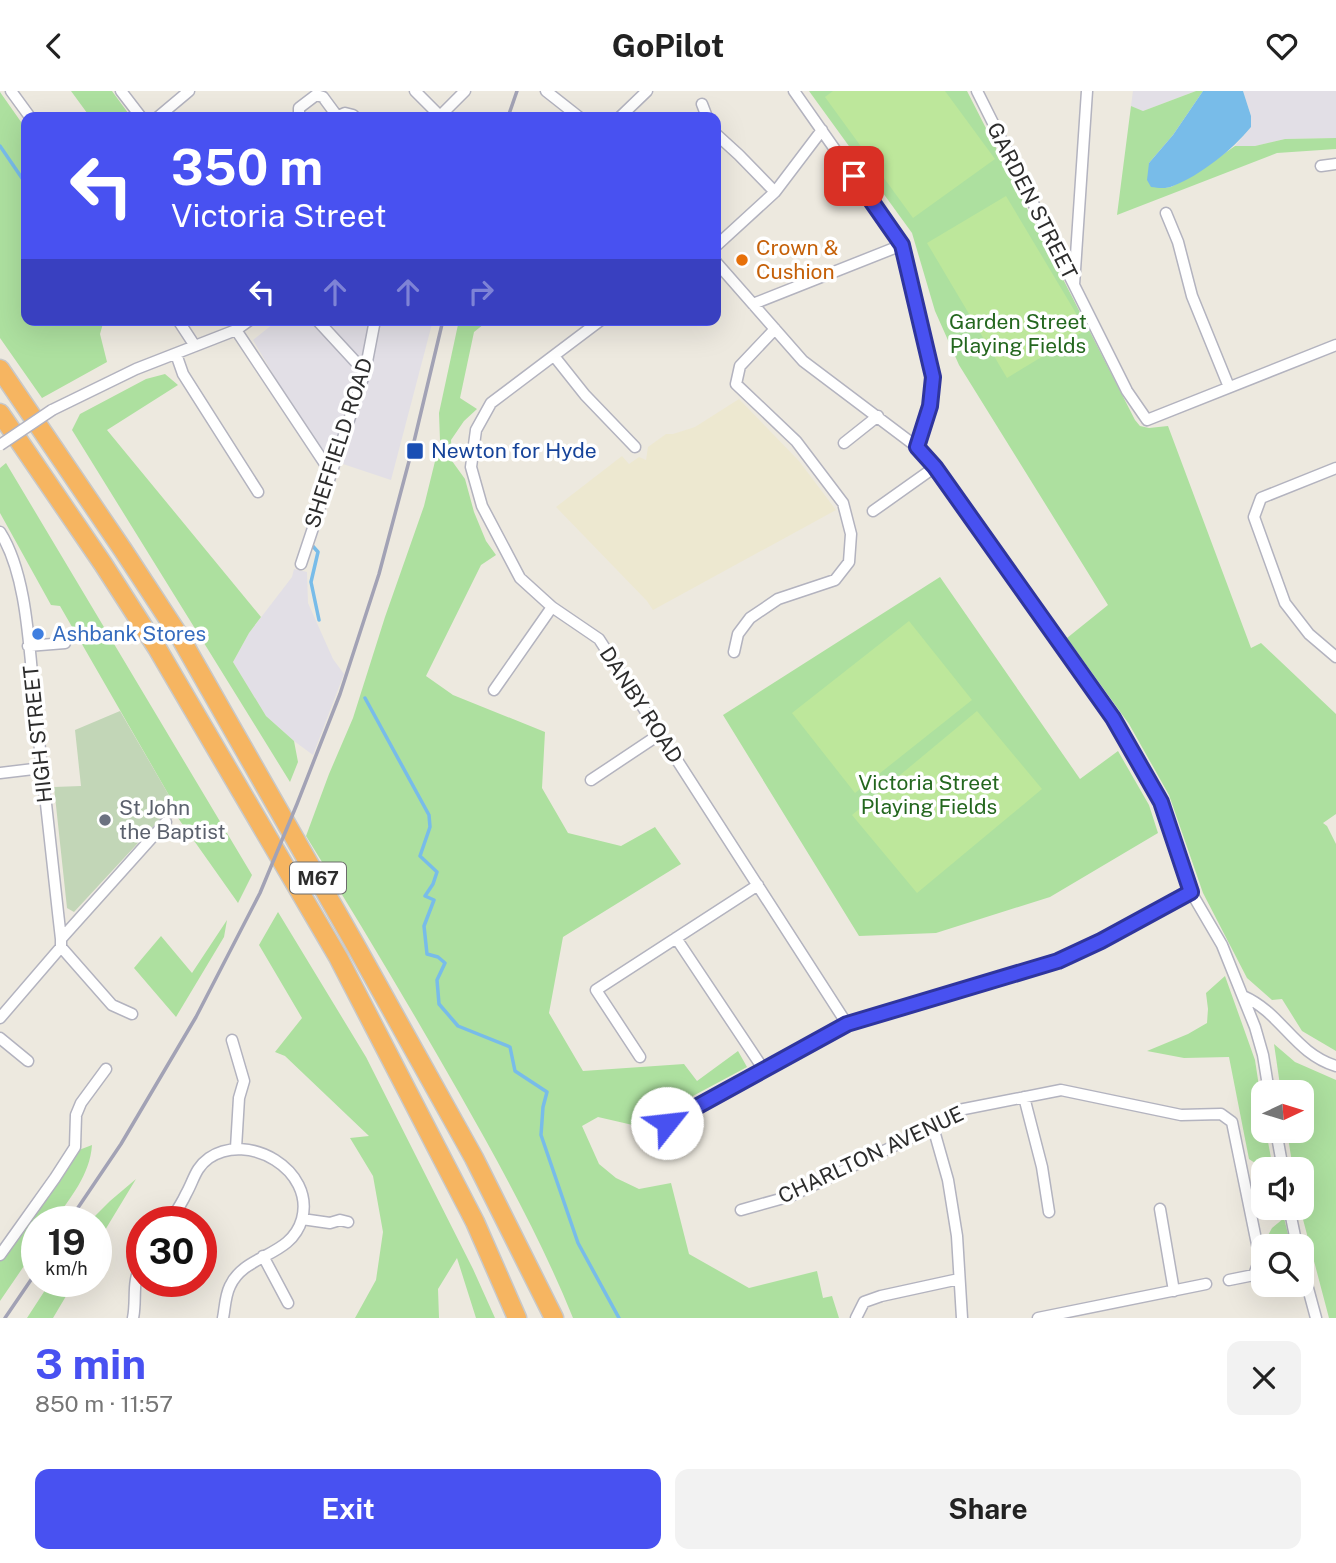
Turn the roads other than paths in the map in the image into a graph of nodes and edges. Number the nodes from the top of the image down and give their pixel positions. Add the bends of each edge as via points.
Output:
1 (12, 91) edge
2 (121, 91) edge
3 (189, 91) edge
4 (415, 91) edge
5 (465, 91) edge
6 (546, 91) edge
7 (647, 91) edge
8 (794, 91) edge
9 (977, 91) edge
10 (1087, 91) edge
11 (702, 104) dead end
12 (27, 112) edge
13 (137, 112) edge
14 (164, 112) edge
15 (299, 112) edge
16 (334, 112) edge
17 (435, 112) edge
18 (445, 112) edge
19 (573, 112) edge
20 (625, 112) edge
21 (705, 112) edge
22 (822, 130) junction
23 (721, 139) edge
24 (1336, 164) edge
25 (1321, 166) dead end
26 (775, 192) junction
27 (1166, 213) dead end
28 (721, 241) edge
29 (902, 245) junction
30 (721, 267) edge
31 (1074, 286) junction
32 (753, 304) junction
33 (182, 326) edge
34 (242, 326) edge
35 (323, 326) edge
36 (374, 326) edge
37 (593, 326) edge
38 (775, 329) junction
39 (236, 330) junction
40 (1336, 345) edge
41 (195, 346) junction
42 (176, 354) junction
43 (554, 356) junction
44 (0, 369) edge
45 (365, 372) junction
46 (1229, 387) junction
47 (0, 414) edge
48 (878, 416) junction
49 (844, 443) dead end
50 (0, 445) edge
51 (635, 447) dead end
52 (917, 447) junction
53 (935, 467) junction
54 (1336, 468) edge
55 (331, 473) junction
56 (258, 492) dead end
57 (873, 511) dead end
58 (0, 532) edge
59 (301, 564) dead end
60 (552, 607) junction
61 (65, 643) dead end
62 (29, 646) junction
63 (734, 653) dead end
64 (1335, 655) edge
65 (494, 690) dead end
66 (660, 734) junction
67 (42, 768) junction
68 (0, 773) edge
69 (591, 780) dead end
70 (166, 822) dead end
71 (758, 885) junction
72 (1191, 892) junction
73 (676, 938) junction
74 (61, 943) junction
75 (1243, 996) junction
76 (132, 1014) dead end
77 (0, 1018) edge
78 (847, 1024) junction
79 (0, 1038) edge
80 (232, 1040) dead end
81 (639, 1057) dead end
82 (28, 1062) dead end
83 (1336, 1066) edge
84 (106, 1069) dead end
85 (764, 1070) junction
86 (1267, 1080) edge
87 (1024, 1097) junction
88 (933, 1127) junction
89 (647, 1135) dead end
90 (236, 1148) junction
91 (1249, 1205) joint
92 (179, 1206) edge
93 (1160, 1209) dead end
94 (741, 1210) dead end
95 (1048, 1212) dead end
96 (302, 1219) junction
97 (348, 1222) dead end
98 (0, 1255) edge
99 (263, 1257) junction
100 (959, 1279) junction
101 (1229, 1280) dead end
102 (1206, 1284) dead end
103 (1174, 1291) junction
104 (134, 1297) edge
105 (1310, 1297) edge
106 (288, 1303) dead end
107 (133, 1318) edge
108 (223, 1318) edge
109 (517, 1318) edge
110 (554, 1318) edge
111 (856, 1318) edge
112 (962, 1318) edge
113 (1038, 1318) edge
114 (1316, 1318) edge

1 - 12 street
2 - 13 street
3 - 14 street
4 - 17 street
5 - 18 street
6 - 19 street
7 - 20 street
8 - 22 street
9 - 31 street, GARDEN STREET
10 - 31 street
11 - 21 street
15 - 16 street via 316,95
22 - 26 street
22 - 29 street
23 - 26 street
24 - 25 street
26 - 28 street
27 - 46 street via 1192,296
29 - 32 street
29 - 52 street via 933,377 930,406
30 - 32 street
31 - 46 street, GARDEN STREET via 1127,391 1147,420
32 - 38 street
33 - 41 street
34 - 39 street
35 - 45 street
36 - 45 street, SHEFFIELD ROAD
37 - 43 street, DANBY ROAD
38 - 48 street via 803,361
38 - 63 street via 740,366 736,384 796,440 843,503 850,534 849,562 835,580 778,599 750,618 738,634
39 - 41 street
39 - 55 street
40 - 46 street
41 - 42 street
42 - 50 street, bridge via 52,410
42 - 56 street via 183,374
43 - 51 street
43 - 60 street, DANBY ROAD via 491,403 476,430 471,467 482,506 520,578
44 - 110 highway, M67 via 180,637 474,1157
45 - 55 street, SHEFFIELD ROAD
47 - 109 highway, M67 via 150,638 338,957 475,1221
48 - 49 street
48 - 52 street
52 - 53 street
53 - 57 street
53 - 72 street via 1113,718 1161,802
54 - 64 street via 1261,498 1254,517 1285,603
55 - 59 street, SHEFFIELD ROAD
58 - 62 street, HIGH STREET via 19,577
60 - 65 street
60 - 66 street, DANBY ROAD via 599,639
61 - 62 street
62 - 67 street, HIGH STREET
66 - 69 street
66 - 71 street, DANBY ROAD
67 - 68 street
67 - 74 street, HIGH STREET
70 - 74 street
71 - 73 street
71 - 78 street, DANBY ROAD
72 - 75 street via 1222,945
72 - 78 street via 1058,961
73 - 81 street via 596,990
73 - 85 street
74 - 76 street via 112,1005
74 - 77 street
75 - 83 street via 1266,1009 1302,1048
75 - 86 street
78 - 85 street
79 - 82 street
80 - 90 street via 244,1081
84 - 98 street via 76,1115 75,1147
85 - 89 street
87 - 88 street, CHARLTON AVENUE via 959,1110
87 - 91 street, CHARLTON AVENUE via 1061,1090 1181,1115 1221,1114 1232,1122
87 - 95 street
88 - 94 street, CHARLTON AVENUE via 791,1196
88 - 100 street via 948,1180
90 - 92 street via 220,1152 200,1166
90 - 96 street via 262,1153 285,1167 302,1194
91 - 101 street, CHARLTON AVENUE via 1260,1259 1254,1275
93 - 103 street
96 - 97 street
96 - 99 street via 289,1242
99 - 106 street
99 - 108 street via 247,1266 229,1287
100 - 111 street via 864,1302
100 - 112 street
102 - 103 street
103 - 113 street
104 - 107 street
105 - 114 street

